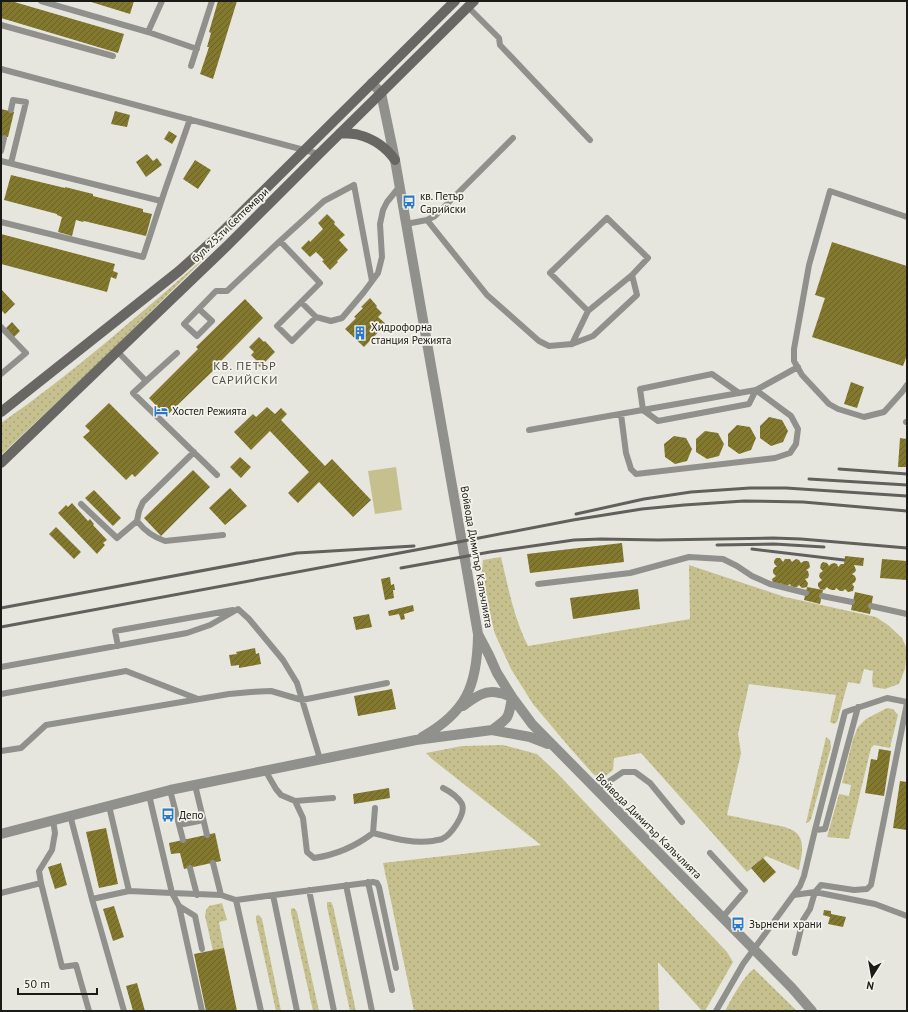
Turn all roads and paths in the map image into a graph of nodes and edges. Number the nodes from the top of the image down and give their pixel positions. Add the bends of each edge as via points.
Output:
1 (41, 1) edge
2 (71, 1) edge
3 (162, 1) edge
4 (212, 1) edge
5 (455, 1) edge
6 (471, 4) edge
7 (69, 9) junction
8 (1, 25) edge
9 (148, 32) junction
10 (197, 49) junction
11 (112, 56) dead end
12 (191, 66) dead end
13 (1, 69) edge
14 (372, 83) junction
15 (381, 93) junction
16 (11, 110) dead end
17 (190, 119) junction
18 (340, 133) junction
19 (4, 138) dead end
20 (512, 138) dead end
21 (590, 140) dead end
22 (305, 150) junction
23 (1, 151) edge
24 (318, 154) junction
25 (1, 160) edge
26 (395, 160) junction
27 (11, 163) junction
28 (400, 186) junction
29 (161, 201) junction
30 (907, 217) edge
31 (427, 220) junction
32 (1, 222) edge
33 (406, 224) junction
34 (280, 241) junction
35 (632, 275) junction
36 (372, 281) junction
37 (301, 302) junction
38 (199, 309) junction
39 (588, 311) junction
40 (316, 317) junction
41 (1, 327) edge
42 (572, 344) junction
43 (118, 351) junction
44 (177, 353) dead end
45 (798, 367) junction
46 (1, 374) edge
47 (146, 381) junction
48 (907, 385) edge
49 (756, 390) junction
50 (739, 393) junction
51 (643, 410) junction
52 (1, 412) edge
53 (621, 414) junction
54 (529, 430) dead end
55 (194, 452) junction
56 (1, 463) edge
57 (217, 475) dead end
58 (81, 504) dead end
59 (137, 520) junction
60 (222, 535) dead end
61 (538, 584) dead end
62 (806, 593) dead end
63 (822, 596) dead end
64 (852, 602) dead end
65 (871, 606) dead end
66 (238, 609) junction
67 (907, 614) edge
68 (478, 634) junction
69 (118, 646) junction
70 (1, 667) edge
71 (387, 683) dead end
72 (1, 694) edge
73 (512, 697) junction
74 (198, 699) junction
75 (302, 700) junction
76 (907, 702) edge
77 (858, 707) junction
78 (458, 709) junction
79 (492, 730) junction
80 (416, 740) junction
81 (554, 747) junction
82 (1, 751) edge
83 (320, 759) junction
84 (265, 770) junction
85 (195, 785) junction
86 (443, 788) dead end
87 (170, 790) junction
88 (596, 790) junction
89 (149, 795) junction
90 (333, 798) dead end
91 (295, 801) junction
92 (109, 806) junction
93 (375, 808) dead end
94 (70, 816) junction
95 (202, 816) junction
96 (53, 820) junction
97 (178, 820) junction
98 (682, 822) dead end
99 (815, 830) junction
100 (373, 833) junction
101 (1, 834) edge
102 (207, 835) dead end
103 (183, 840) dead end
104 (710, 852) dead end
105 (213, 863) dead end
106 (190, 868) dead end
107 (368, 882) junction
108 (41, 883) junction
109 (346, 885) junction
110 (309, 890) junction
111 (129, 891) junction
112 (815, 892) junction
113 (1, 893) edge
114 (172, 893) junction
115 (197, 895) junction
116 (221, 895) junction
117 (273, 895) junction
118 (794, 895) junction
119 (92, 899) junction
120 (236, 900) junction
121 (179, 906) junction
122 (907, 916) edge
123 (722, 918) junction
124 (202, 948) dead end
125 (754, 949) junction
126 (795, 953) dead end
127 (396, 968) dead end
128 (392, 990) dead end
129 (89, 1011) edge
130 (124, 1011) edge
131 (202, 1011) edge
132 (261, 1011) edge
133 (298, 1011) edge
134 (334, 1011) edge
135 (372, 1011) edge
136 (716, 1011) edge
137 (812, 1011) edge

1 - 7 lane
2 - 7 lane
3 - 9 lane
4 - 10 lane
5 - 14 main road, бул. 25-ти Септември
6 - 15 main road, бул. 25-ти Септември
6 - 21 lane via 499,38 500,45
7 - 9 lane
8 - 11 lane
9 - 10 lane
10 - 12 lane
13 - 17 lane
14 - 15 street
14 - 22 main road, бул. 25-ти Септември
15 - 18 main road, бул. 25-ти Септември
15 - 26 street, Войвода Димитър Калъчлията
16 - 27 lane via 13,100 26,102
17 - 22 lane
17 - 29 lane
18 - 24 main road, бул. 25-ти Септември
18 - 26 main road via 358,134 377,142
19 - 23 lane
20 - 31 lane via 435,216
22 - 24 lane
22 - 52 main road, бул. 25-ти Септември via 179,271
24 - 43 main road, бул. 25-ти Септември
25 - 27 lane
26 - 28 street, Войвода Димитър Калъчлията
27 - 29 lane
28 - 33 street, Войвода Димитър Калъчлията
28 - 36 lane via 383,210 380,224 382,257 378,273
29 - 32 lane via 143,257
30 - 45 lane via 830,191 809,265 794,350 794,360
31 - 33 lane
31 - 42 lane via 487,295 539,341 549,346
33 - 68 street, Войвода Димитър Калъчлията
34 - 36 lane via 324,201 354,185
34 - 37 lane via 320,283
34 - 38 lane via 227,291 216,291
35 - 39 lane
35 - 39 lane via 648,258 607,218 550,274
35 - 42 lane via 638,295 593,336
36 - 40 lane via 342,318 331,321
37 - 40 lane
37 - 40 lane via 277,326 292,341
38 - 38 lane via 184,324 197,336 212,321
39 - 42 lane
41 - 46 lane via 26,353
43 - 47 lane
43 - 56 main road, бул. 25-ти Септември
44 - 47 lane
45 - 48 lane via 802,375 829,404 864,417 884,412
45 - 49 lane
47 - 55 lane via 133,394
49 - 50 lane
49 - 51 lane via 749,404 658,421
49 - 53 lane via 791,416 798,429 796,444 790,453 775,458 636,474 631,469 626,453
50 - 51 lane
50 - 51 lane via 712,374 640,389
51 - 53 lane
53 - 54 lane
55 - 57 lane
55 - 59 lane via 143,502
58 - 59 lane via 117,538
59 - 60 lane via 143,528 165,541
61 - 62 lane via 630,573 689,557 723,559 770,584
63 - 64 lane
65 - 67 lane
66 - 69 lane via 210,625 187,633
66 - 69 lane via 115,632
66 - 75 lane via 284,660 297,683
68 - 73 street, Войвода Димитър Калъчлията
68 - 78 street via 475,673 469,693
69 - 70 lane
71 - 75 lane
72 - 74 lane via 126,671
73 - 78 street via 499,692 488,693 479,695
73 - 79 street via 510,713
73 - 81 street, Войвода Димитър Калъчлията via 532,724
74 - 75 lane via 270,691
74 - 82 lane via 46,725 21,748
75 - 83 lane
76 - 77 lane via 887,698
76 - 112 lane via 871,885 867,889 854,890 821,885
77 - 99 lane via 825,828
77 - 99 lane via 845,712
78 - 80 street via 434,730
79 - 80 street
79 - 81 street via 530,737
80 - 83 street
81 - 88 street, Войвода Димитър Калъчлията
83 - 84 street
84 - 85 street
84 - 91 lane via 281,796
85 - 87 street
85 - 95 lane
86 - 100 lane via 451,791 462,804 462,812 455,827 443,839 410,842
87 - 89 street
87 - 97 lane
88 - 98 lane via 623,772 635,772 650,783
88 - 123 street, Войвода Димитър Калъчлията
89 - 92 street
89 - 114 lane
90 - 91 lane
91 - 100 lane via 303,818 307,852 314,858 362,841
92 - 94 street
92 - 111 lane
93 - 100 lane
94 - 96 street
94 - 119 lane
95 - 97 lane via 199,821 184,824
95 - 102 lane
96 - 101 street
96 - 108 lane via 55,833 52,850 39,871
97 - 103 lane
99 - 118 lane via 804,876
104 - 123 lane via 745,891
105 - 116 lane
106 - 115 lane
107 - 109 lane
107 - 127 lane via 377,883 379,887
107 - 128 lane
108 - 113 lane
108 - 129 lane via 62,967 76,965
109 - 110 lane
109 - 135 lane
110 - 117 lane
110 - 134 lane
111 - 114 lane
111 - 119 lane
112 - 118 lane
112 - 122 lane via 875,904
112 - 126 lane via 810,909 803,920
114 - 115 lane
114 - 121 lane
115 - 116 lane
116 - 120 lane
117 - 120 lane
117 - 133 lane
118 - 125 lane
119 - 130 lane
120 - 132 lane
121 - 124 lane via 195,916
121 - 131 lane
123 - 125 street, Войвода Димитър Калъчлията
125 - 136 lane
125 - 137 street, Войвода Димитър Калъчлията

